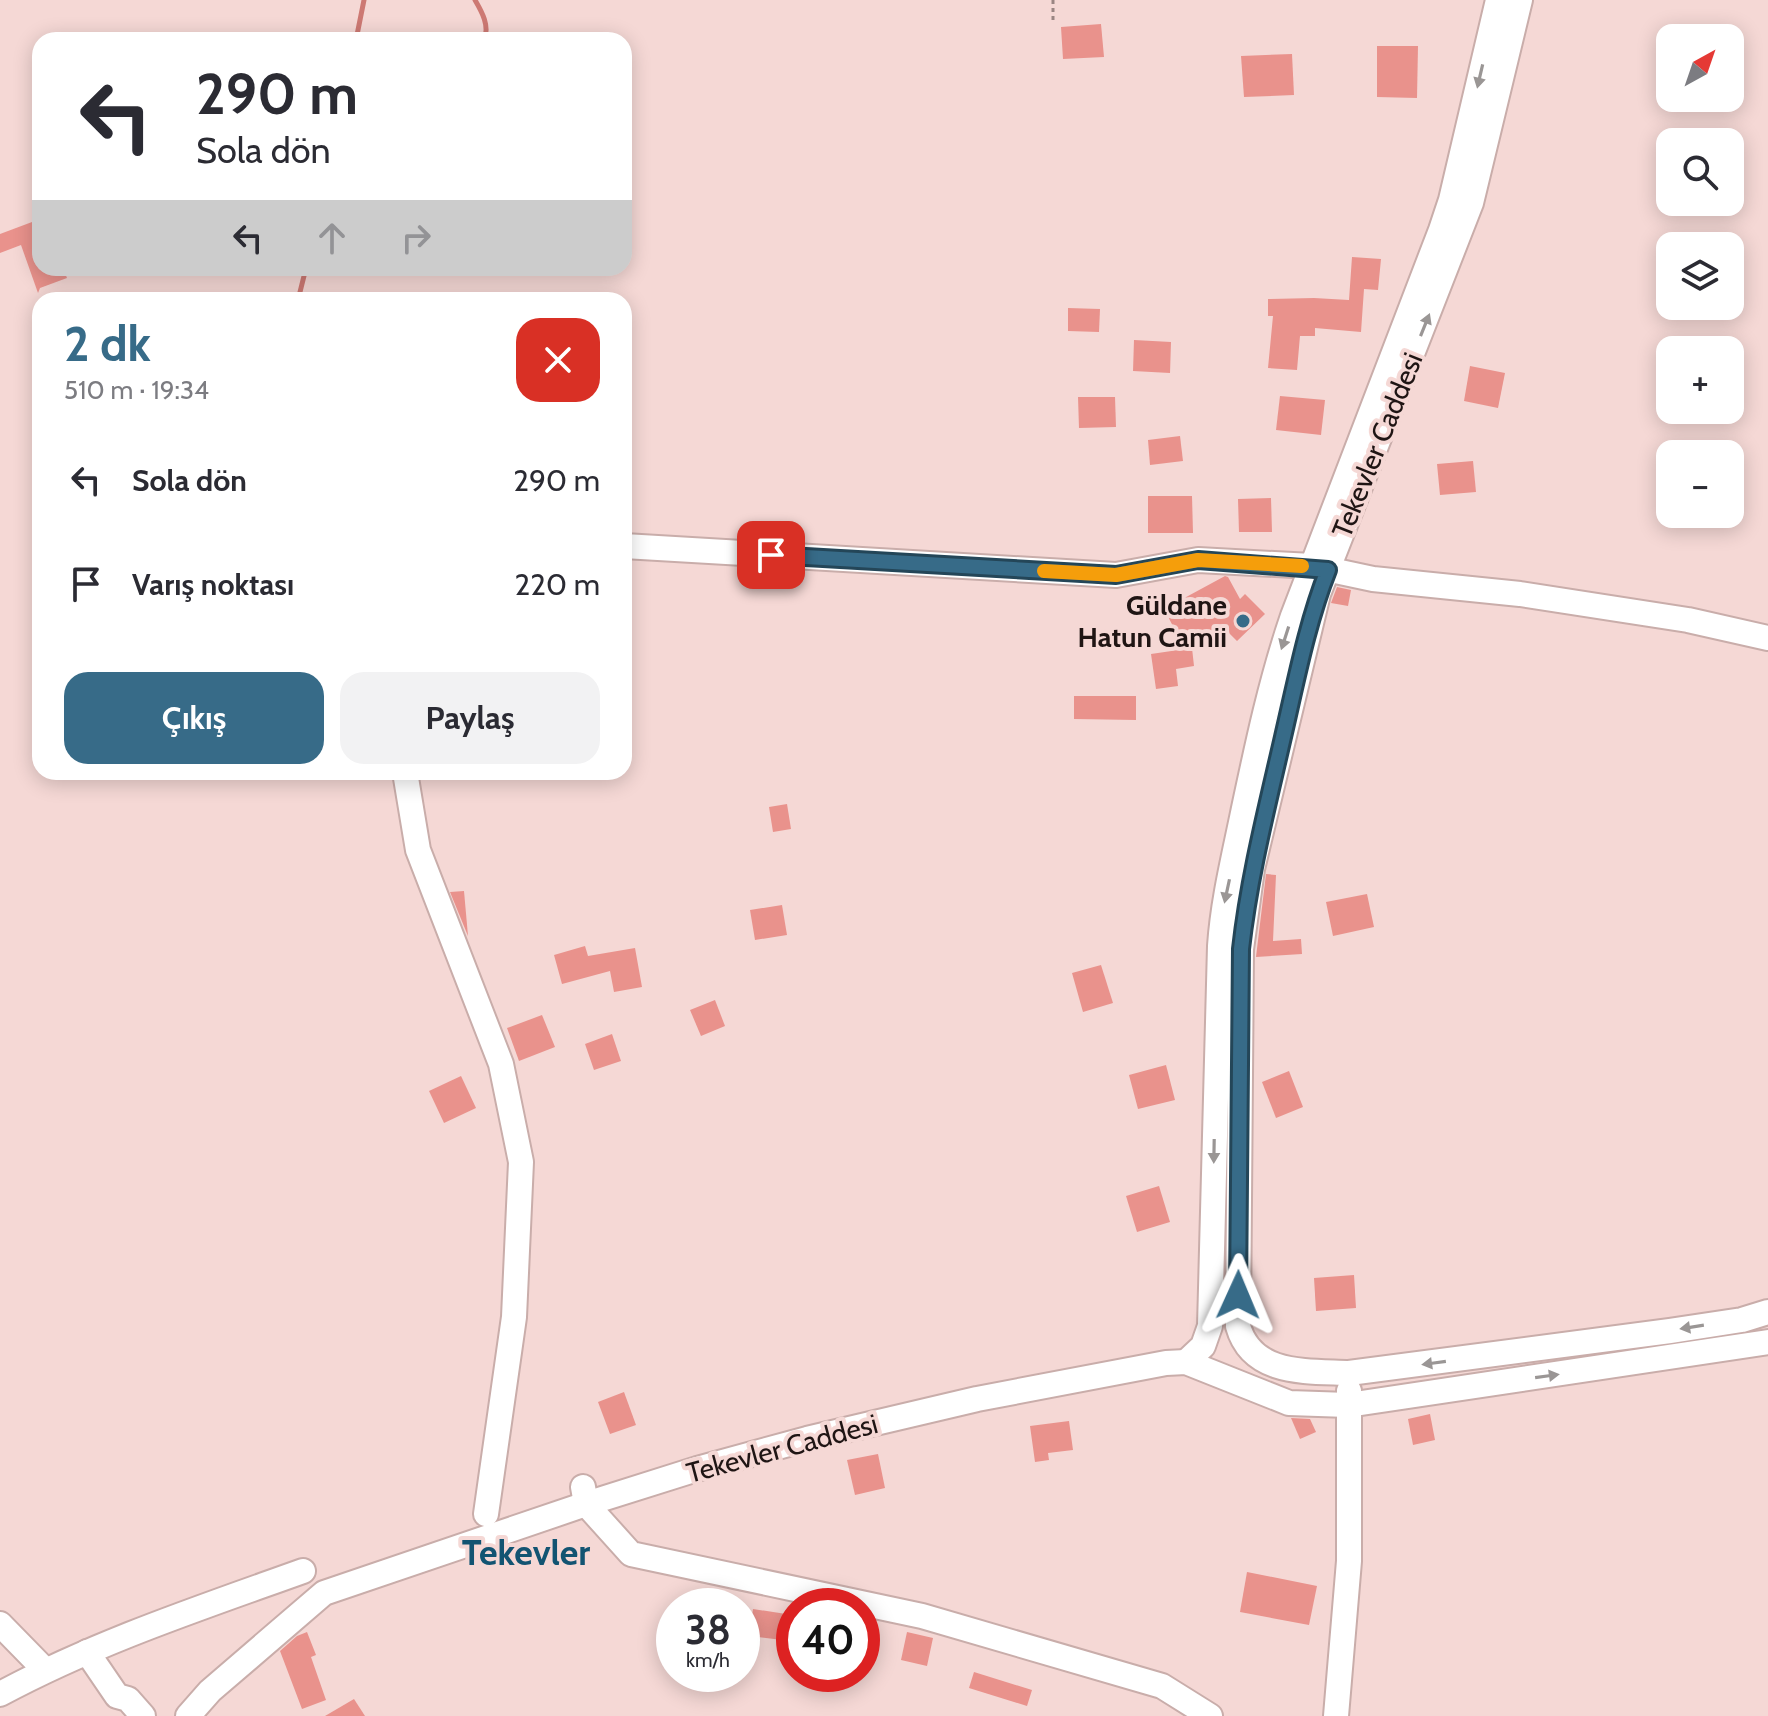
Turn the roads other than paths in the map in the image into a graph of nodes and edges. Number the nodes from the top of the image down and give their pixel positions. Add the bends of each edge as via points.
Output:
1 (1498, 0) edge
2 (1520, 0) edge
3 (632, 546) edge
4 (1320, 568) junction
5 (1768, 638) edge
6 (406, 780) edge
7 (1768, 1312) edge
8 (1768, 1342) edge
9 (1186, 1362) junction
10 (1349, 1373) junction
11 (1348, 1405) junction
12 (584, 1496) junction
13 (486, 1514) dead end
14 (303, 1571) dead end
15 (0, 1624) edge
16 (87, 1652) junction
17 (45, 1670) junction
18 (0, 1694) edge
19 (143, 1716) edge
20 (188, 1716) edge
21 (1210, 1716) edge
22 (1336, 1716) edge

1 -> 4 street via 1445,220
4 -> 2 street, Tekevler Caddesi via 1471,203
3 - 4 street via 1116,575 1198,560
4 - 5 street via 1688,620
4 -> 9 street via 1278,662 1222,917 1210,1326 1203,1346
4 - 10 street, Tekevler Caddesi via 1252,869 1241,949 1238,1326 1249,1350 1265,1362
6 - 13 street via 418,850 501,1064 521,1162 514,1317
7 -> 10 street via 1670,1331
11 -> 8 street, Tekevler Caddesi
9 - 11 street, Tekevler Caddesi via 1289,1403
9 - 12 street, Tekevler Caddesi via 977,1399
10 - 11 street
11 - 22 street via 1349,1561
12 - 20 street, Tekevler Caddesi via 324,1593
12 - 21 street via 631,1554 922,1616 1162,1686
14 - 16 street
15 - 17 street
16 - 17 street
16 - 19 street via 117,1696 128,1699
17 - 18 street

